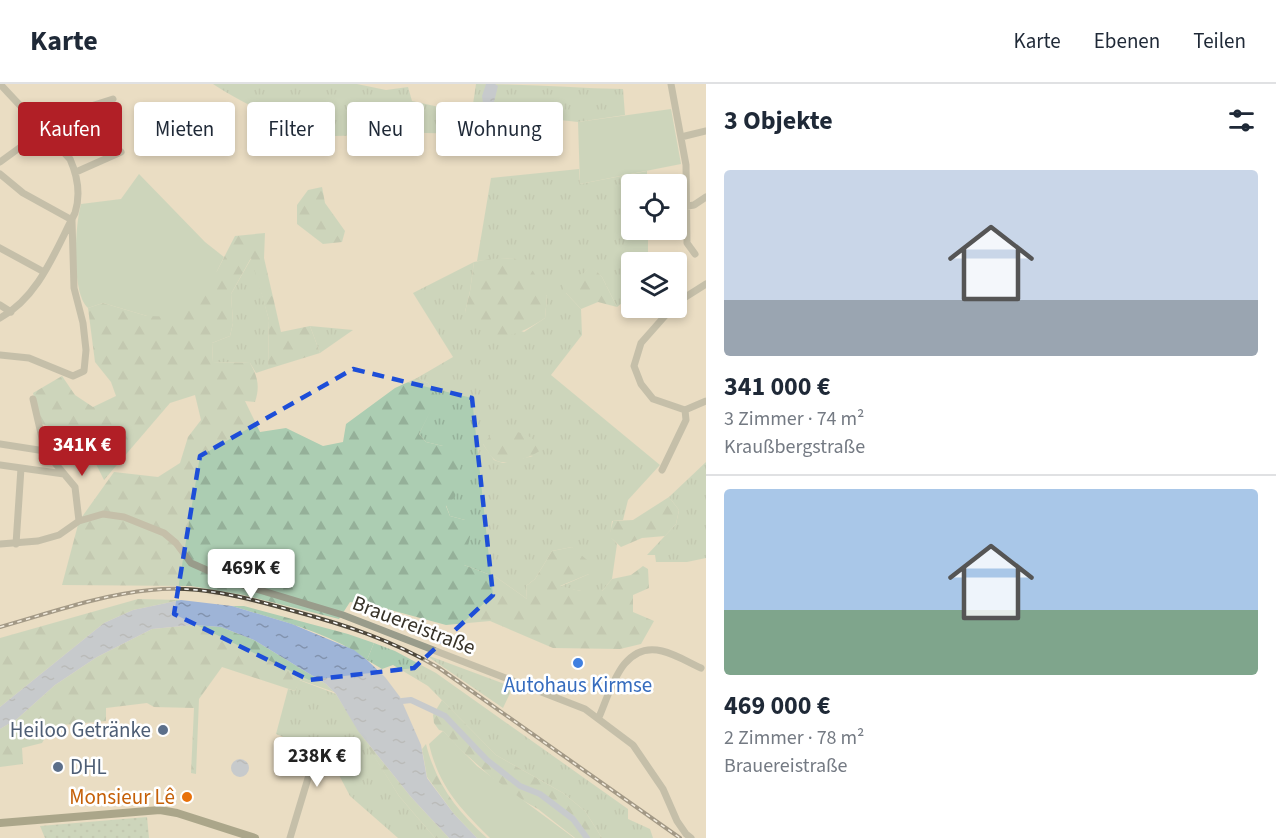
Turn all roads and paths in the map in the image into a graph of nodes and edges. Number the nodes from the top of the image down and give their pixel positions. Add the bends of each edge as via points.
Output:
1 (0, 84) edge
2 (671, 84) edge
3 (113, 99) dead end
4 (104, 102) edge
5 (18, 103) edge
6 (706, 131) edge
7 (681, 137) junction
8 (18, 149) edge
9 (67, 156) edge
10 (112, 156) edge
11 (0, 162) edge
12 (76, 172) junction
13 (0, 174) edge
14 (686, 174) edge
15 (706, 197) edge
16 (687, 207) edge
17 (72, 220) junction
18 (687, 240) edge
19 (0, 248) edge
20 (694, 254) dead end
21 (44, 272) junction
22 (706, 284) edge
23 (687, 296) edge
24 (0, 305) edge
25 (11, 312) junction
26 (0, 318) edge
27 (663, 318) edge
28 (0, 354) edge
29 (33, 399) dead end
30 (706, 401) edge
31 (685, 410) junction
32 (0, 444) edge
33 (45, 451) junction
34 (0, 465) edge
35 (21, 468) junction
36 (662, 470) dead end
37 (64, 474) junction
38 (79, 521) junction
39 (0, 544) edge
40 (16, 544) junction
41 (701, 668) dead end
42 (599, 717) junction
43 (286, 765) dead end
44 (0, 823) edge
45 (255, 838) edge
46 (290, 838) edge
47 (691, 838) edge

1 - 5 street
2 - 7 street
3 - 4 street
6 - 7 street
7 - 14 street
8 - 11 street
9 - 12 street
10 - 12 street
12 - 17 street via 79,201
13 - 17 street via 23,193
15 - 16 street
17 - 21 street
17 - 28 street via 74,288 86,350 84,371 73,376 29,358
18 - 20 street
19 - 21 street
21 - 25 street via 34,289
22 - 23 street
24 - 25 street
25 - 26 street
27 - 31 street via 641,343 634,366 653,399
29 - 33 street
30 - 31 street
31 - 36 street via 686,420
32 - 33 street
33 - 37 street
34 - 35 street
35 - 37 street
35 - 40 street
37 - 38 street via 75,487
38 - 40 street, Brauereistraße via 59,535
38 - 42 street, Brauereistraße via 103,514 143,523 164,533 191,563 236,583 343,615 547,693
39 - 40 street, Brauereistraße
41 - 42 street via 661,651 636,653 622,665
42 - 47 street, Brauereistraße via 633,745
43 - 46 street via 309,775
44 - 45 main road via 160,810

